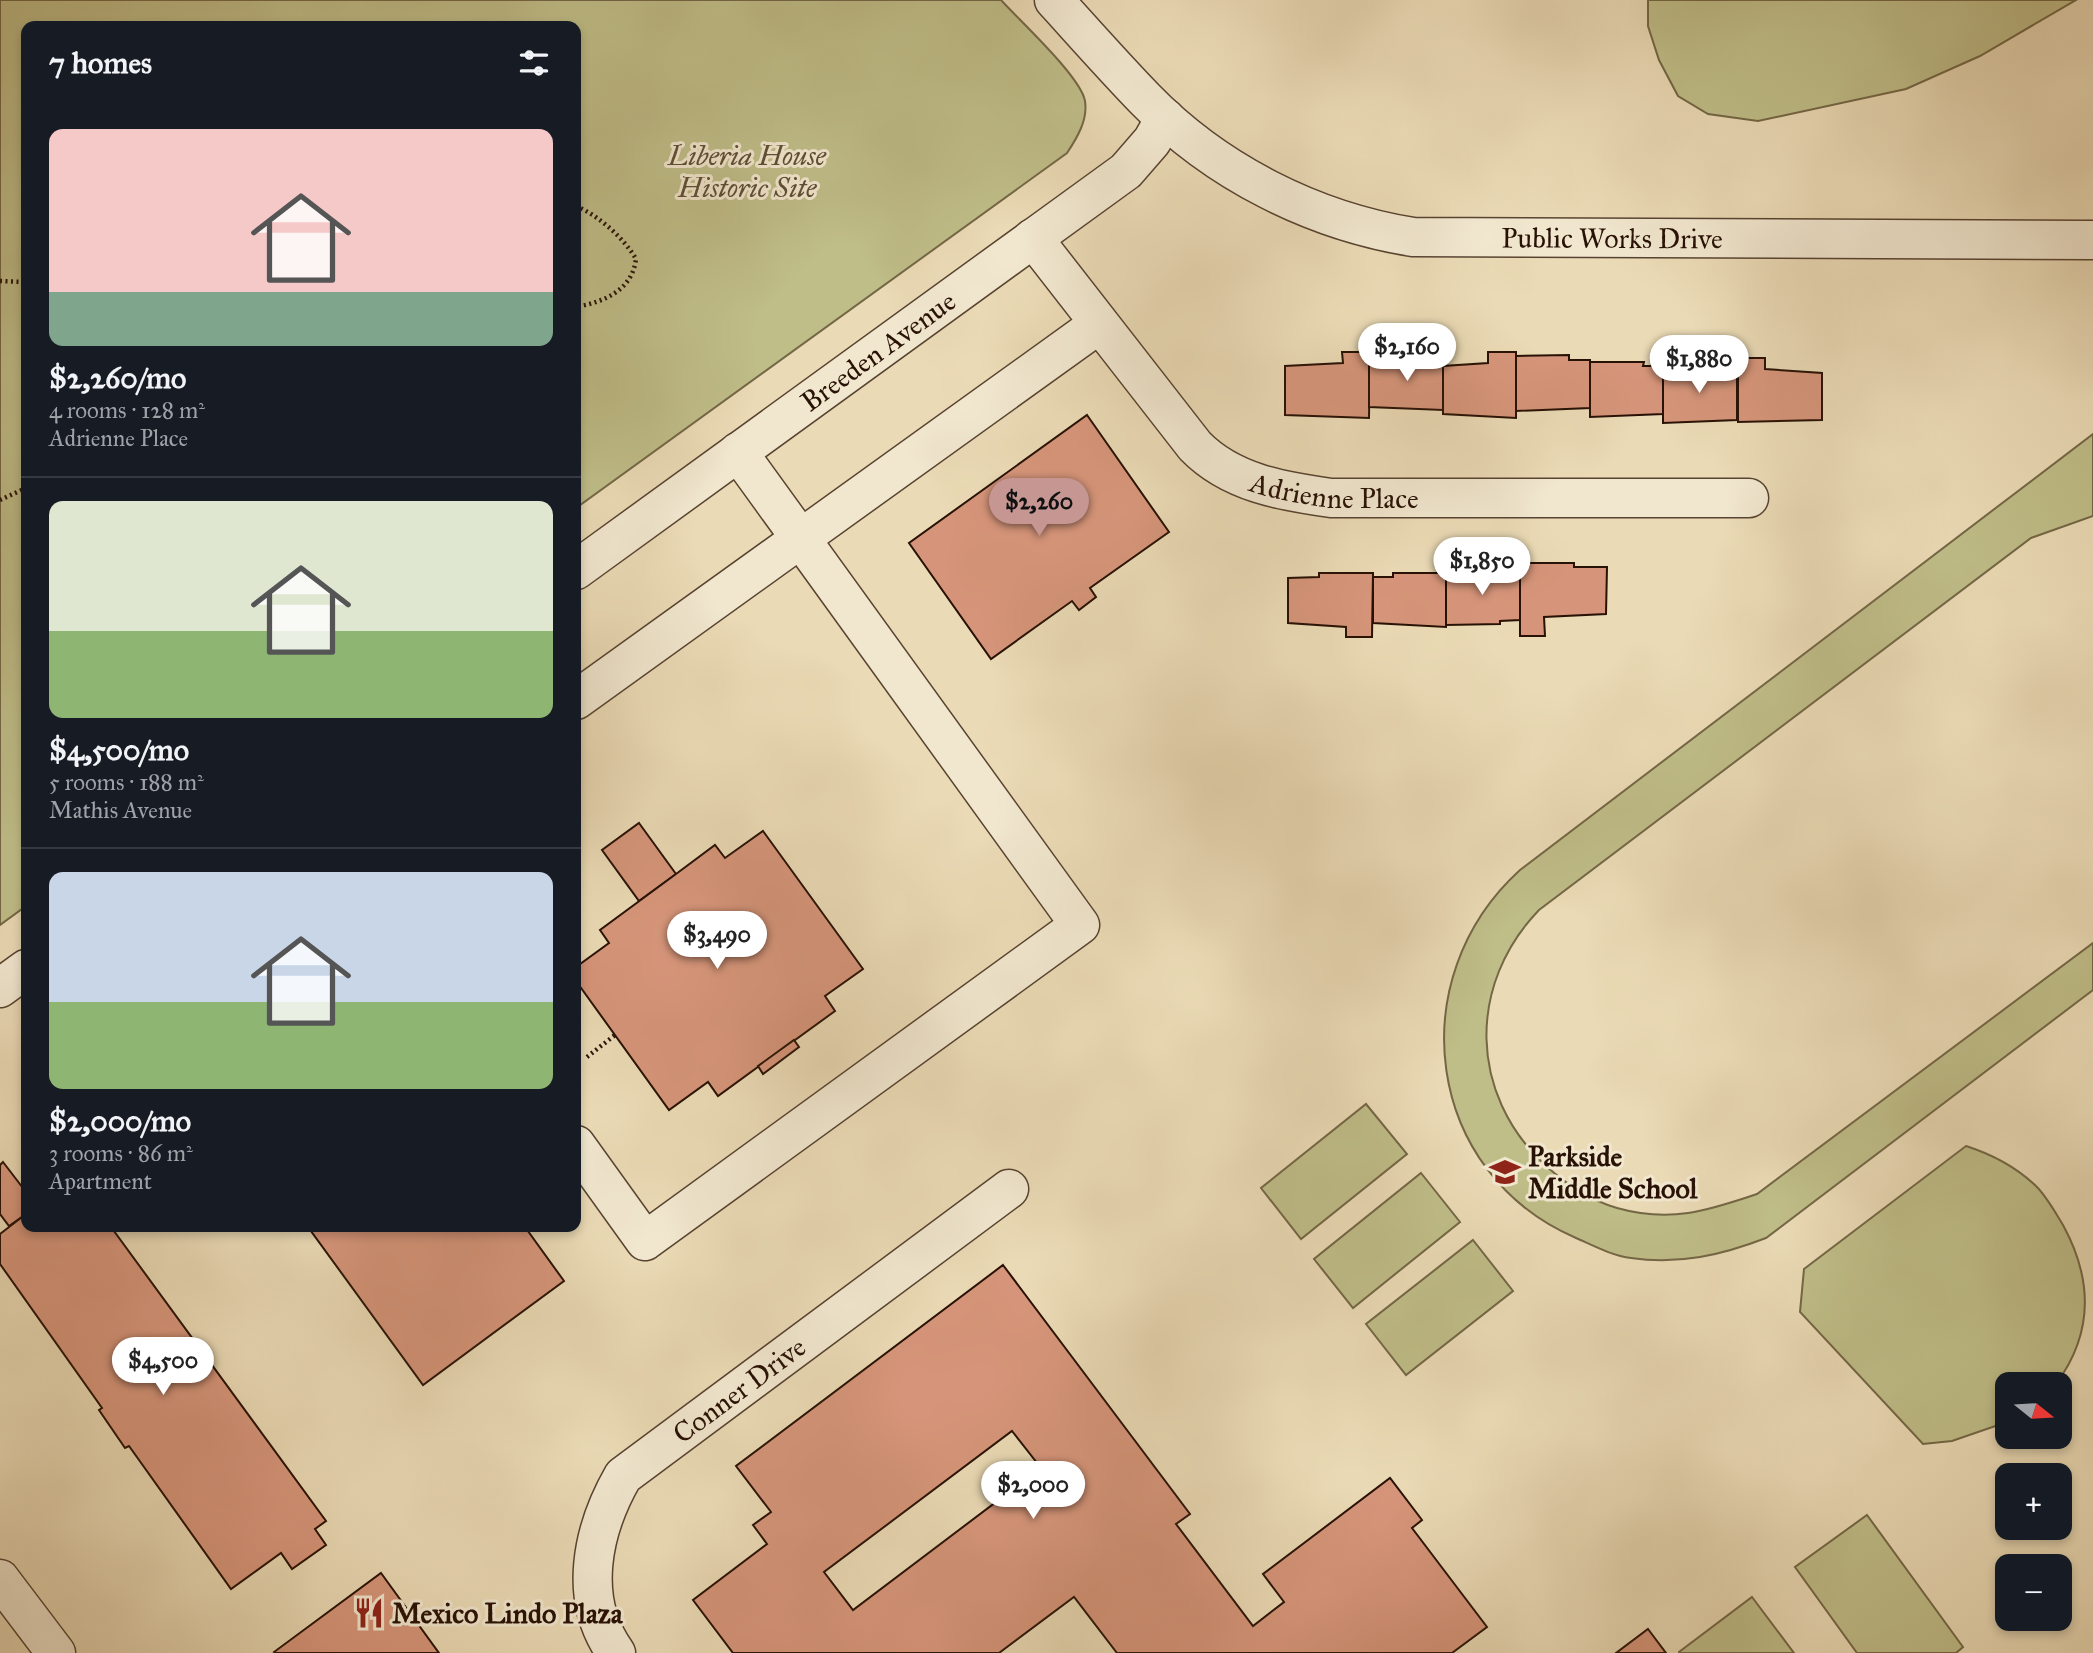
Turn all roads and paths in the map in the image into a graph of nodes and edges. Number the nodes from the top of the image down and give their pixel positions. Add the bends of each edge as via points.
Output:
1 (1054, 0) edge
2 (1165, 118) junction
3 (581, 209) edge
4 (1033, 238) junction
5 (2093, 240) edge
6 (0, 281) edge
7 (21, 282) edge
8 (581, 305) edge
9 (1100, 324) junction
10 (738, 452) junction
11 (21, 490) edge
12 (1749, 498) dead end
13 (0, 500) edge
14 (800, 537) junction
15 (581, 566) edge
16 (581, 696) edge
17 (21, 973) edge
18 (0, 988) edge
19 (615, 1035) dead end
20 (587, 1057) dead end
21 (581, 1152) edge
22 (1009, 1189) dead end
23 (0, 1579) edge
24 (56, 1653) edge
25 (616, 1653) edge

1 - 2 street, Public Works Drive
2 - 4 street, Breeden Avenue via 1126,171
2 - 5 street, Public Works Drive via 1239,175 1347,223 1413,237
3 - 8 path via 599,220 636,259 625,285 612,296
4 - 9 street, Adrienne Place
4 - 10 street, Breeden Avenue
6 - 7 path
9 - 12 street, Adrienne Place via 1202,453 1249,481 1284,491 1331,498
9 - 14 street
10 - 14 street
10 - 15 street, Breeden Avenue
11 - 13 path
14 - 16 street
14 - 21 street via 1080,925 645,1241
17 - 18 street
19 - 20 path
22 - 25 street, Conner Drive via 623,1476 598,1527 592,1563 595,1609 602,1633
23 - 24 street

